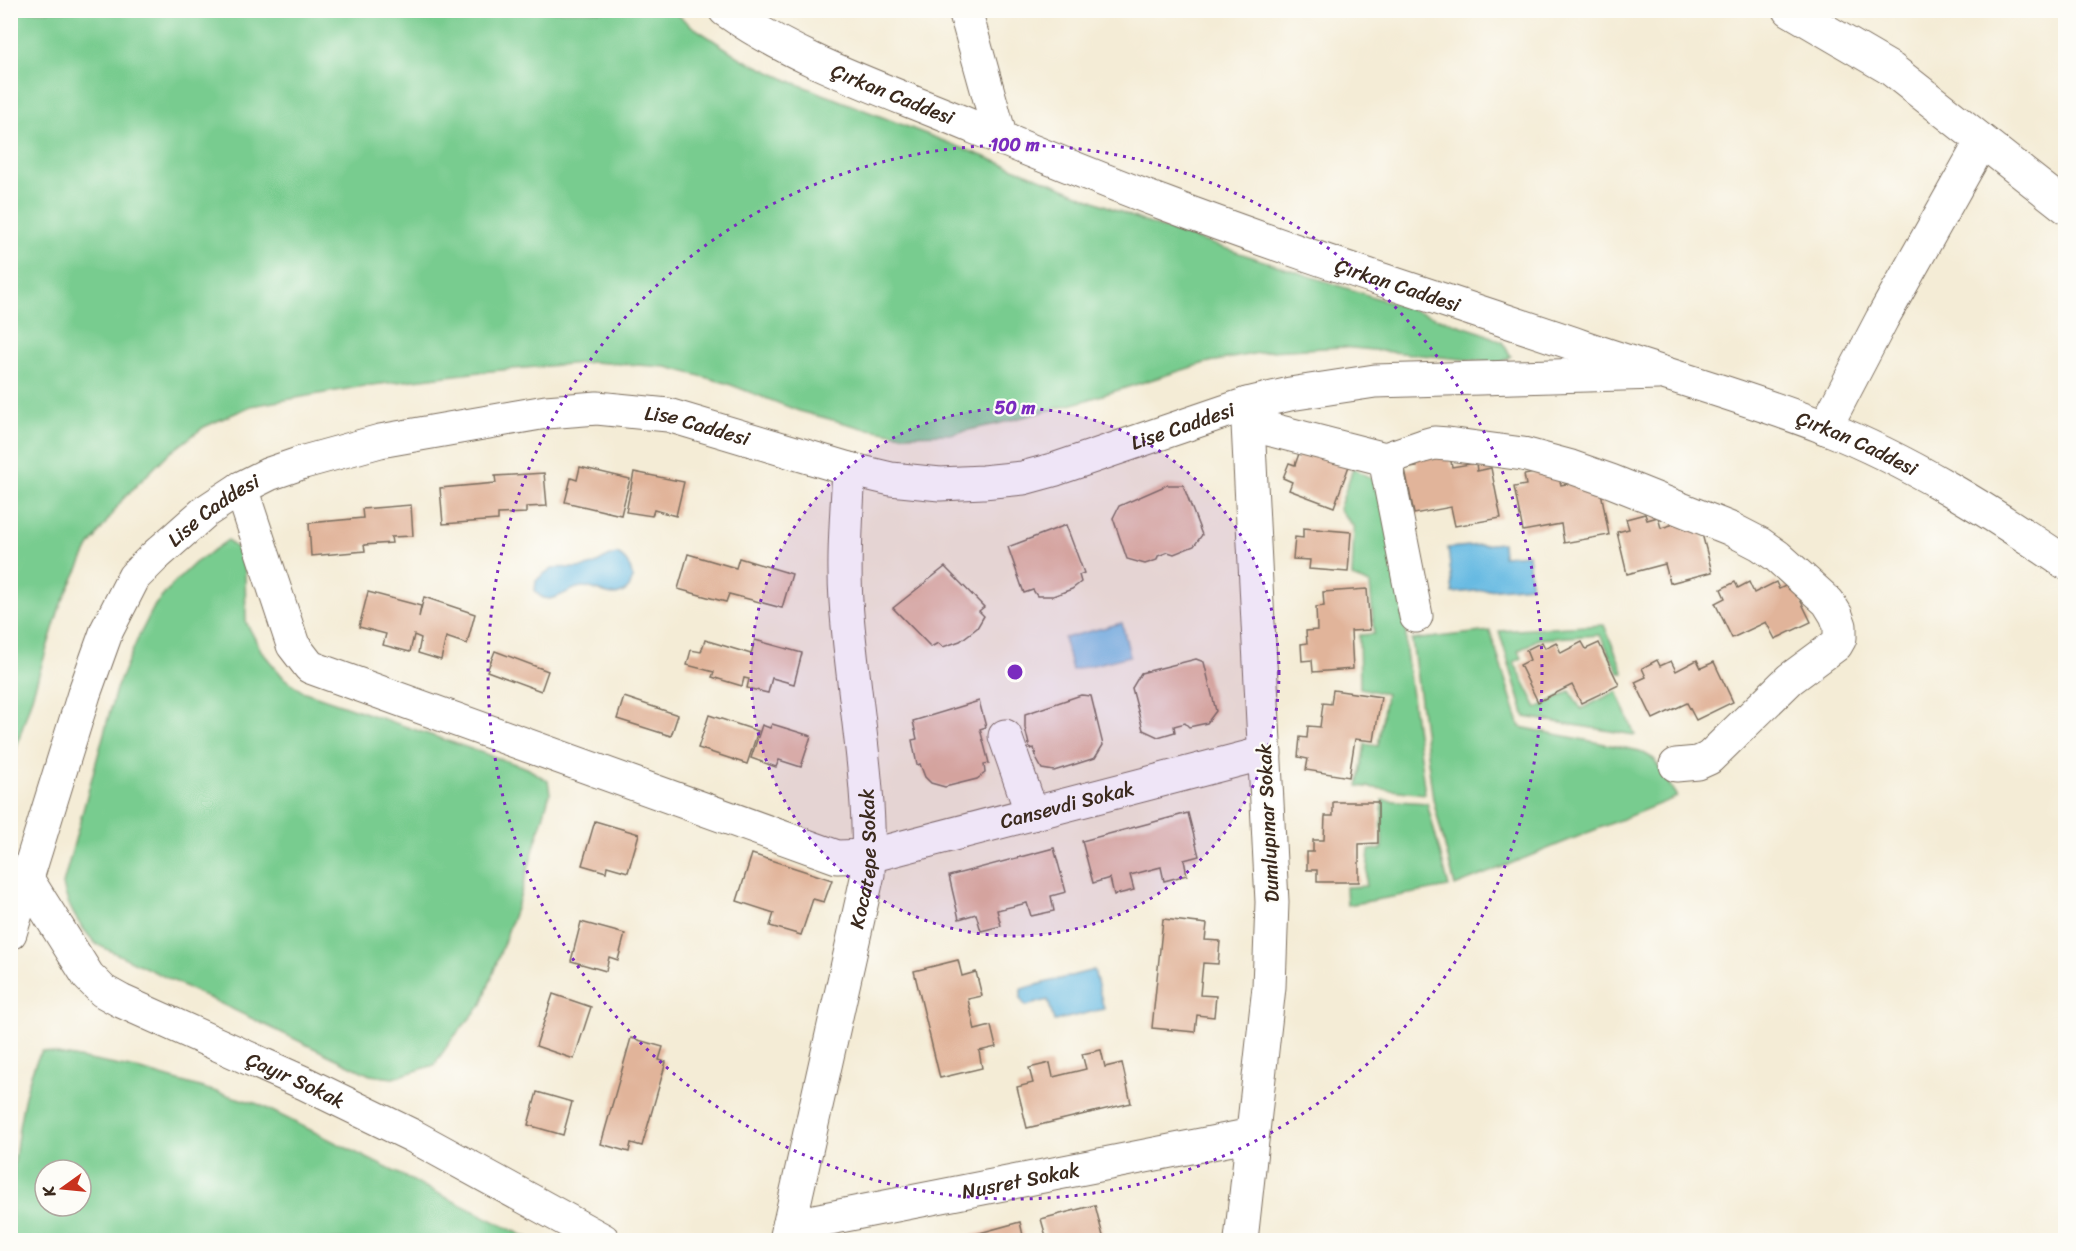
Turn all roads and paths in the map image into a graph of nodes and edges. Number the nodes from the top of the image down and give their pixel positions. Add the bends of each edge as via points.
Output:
1 (724, 10) edge
2 (965, 10) edge
3 (1790, 10) edge
4 (1001, 139) junction
5 (1982, 141) junction
6 (2066, 207) edge
7 (1658, 373) junction
8 (1248, 414) junction
9 (1825, 428) junction
10 (1385, 459) junction
11 (849, 469) junction
12 (241, 488) junction
13 (2066, 563) edge
14 (1416, 616) dead end
15 (1005, 736) dead end
16 (1265, 753) junction
17 (1676, 765) dead end
18 (1032, 814) junction
19 (869, 856) junction
20 (27, 879) junction
21 (10, 933) edge
22 (1252, 1135) junction
23 (788, 1233) edge
24 (603, 1240) edge
25 (1241, 1240) edge

1 - 4 street, Çırkan Caddesi via 804,55
2 - 4 street
3 - 5 street via 1891,69
4 - 7 street, Çırkan Caddesi via 1261,238
5 - 6 street
5 - 9 street
7 - 8 street, Lise Caddesi via 1375,381 1290,394
7 - 9 street, Çırkan Caddesi
8 - 10 street
8 - 11 street, Lise Caddesi via 1023,478 940,484 891,479
8 - 16 street, Dumlupınar Sokak
9 - 13 street, Çırkan Caddesi via 1938,482
10 - 14 street
10 - 17 street via 1434,443 1523,454 1571,467 1760,544 1793,568 1828,602 1840,626 1836,645 1790,679 1710,758
11 - 12 street, Lise Caddesi via 668,415 597,408 546,412 380,441 304,462
11 - 19 street, Kocatepe Sokak via 846,602
12 - 19 street, Cansevdi Sokak via 293,645 310,667 837,857
12 - 20 street, Lise Caddesi via 206,511 154,557 134,577 123,597 84,694
15 - 18 street
16 - 18 street, Cansevdi Sokak
16 - 22 street, Dumlupınar Sokak via 1272,926
18 - 19 street, Cansevdi Sokak
19 - 23 street, Kocatepe Sokak via 866,892
20 - 21 street, Lise Caddesi
20 - 24 street, Çayır Sokak via 88,976 104,991 413,1137
22 - 23 street, Nusret Sokak
22 - 25 street, Dumlupınar Sokak

